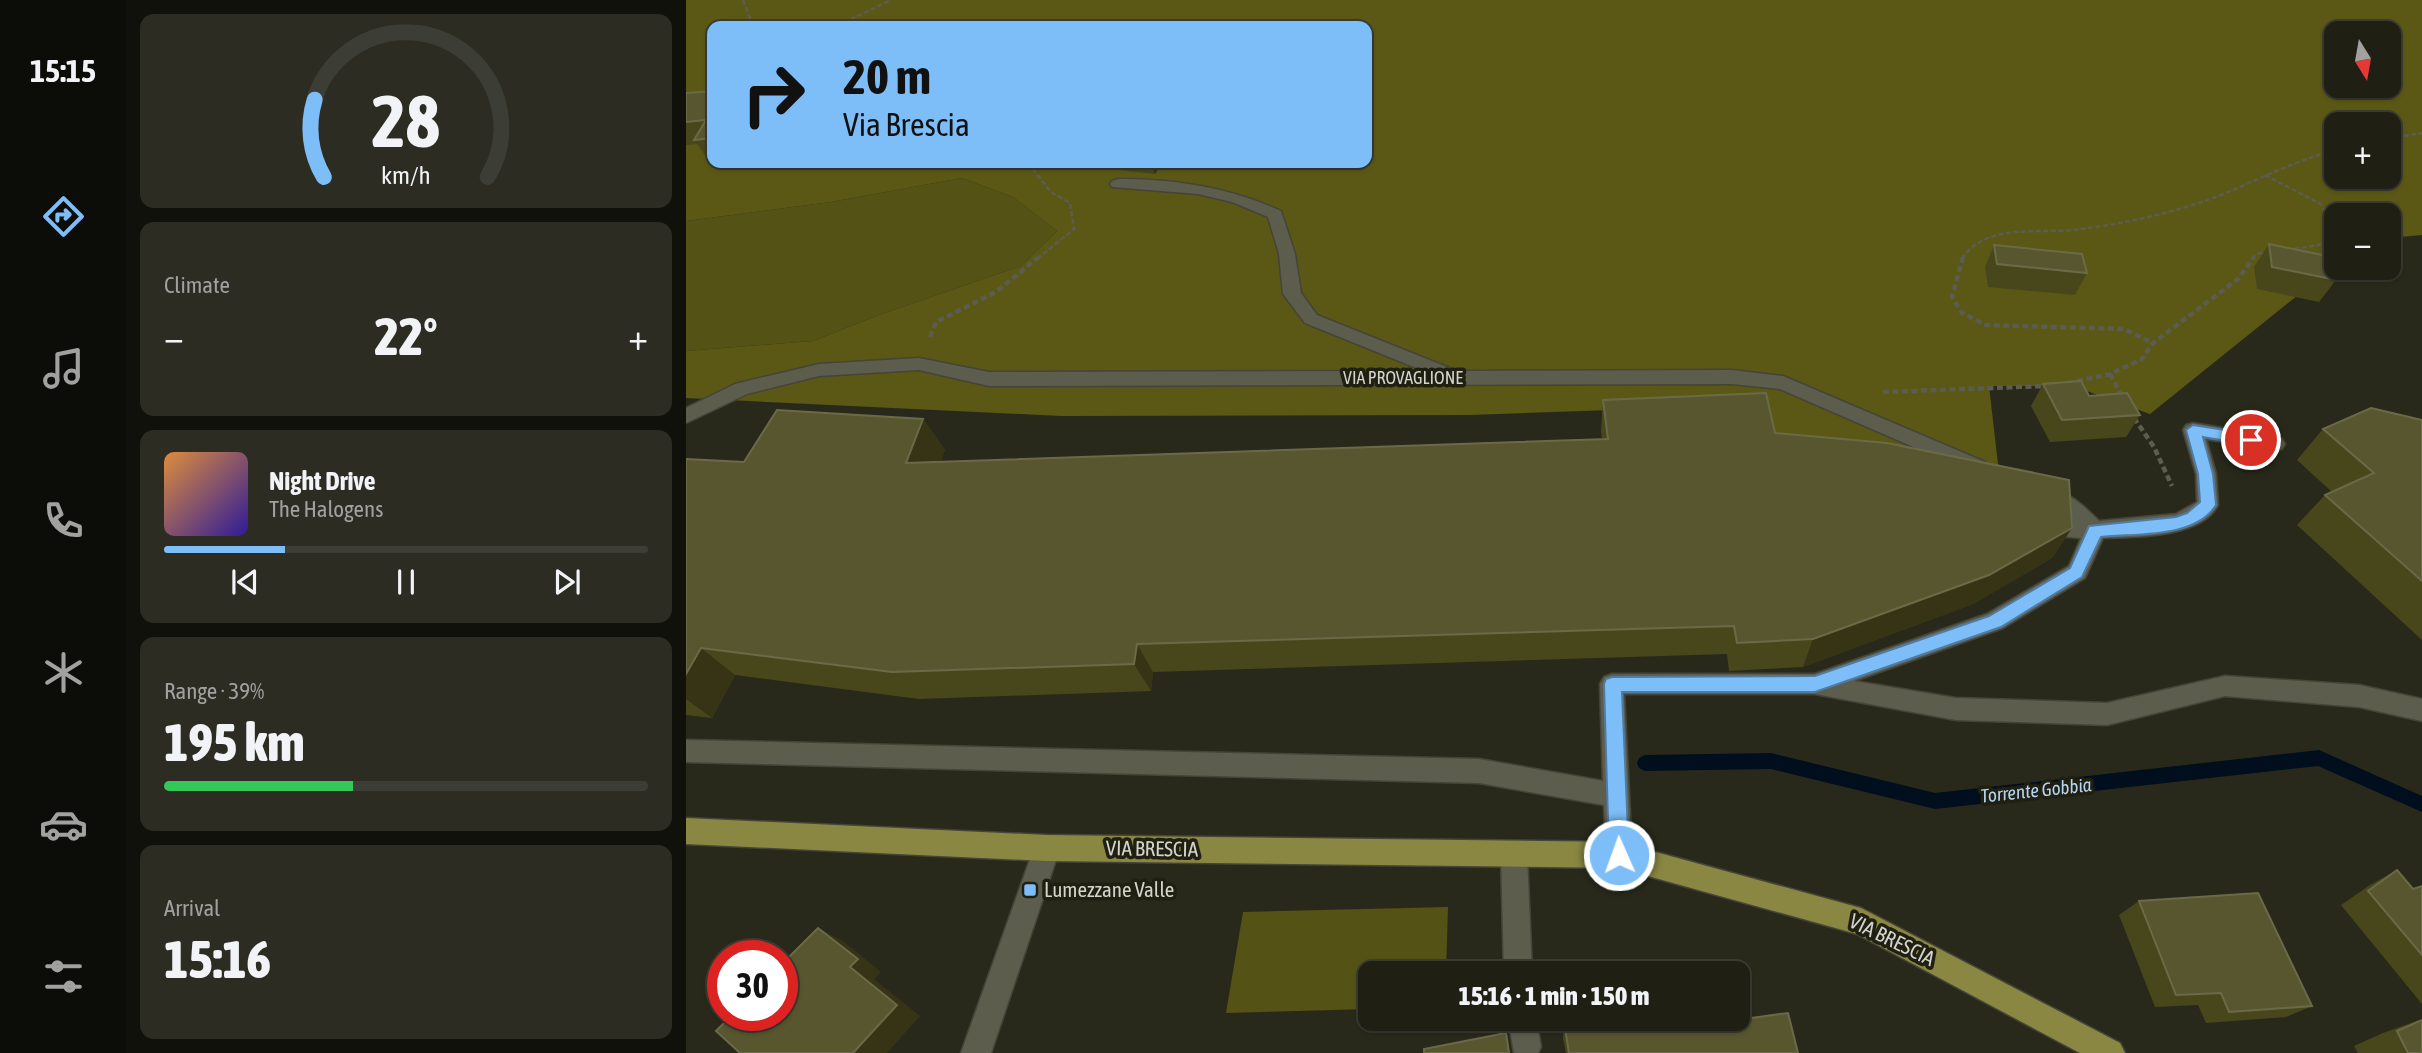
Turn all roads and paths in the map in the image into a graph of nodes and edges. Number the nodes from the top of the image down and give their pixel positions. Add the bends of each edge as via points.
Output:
1 (743, 0) edge
2 (891, 0) edge
3 (753, 21) edge
4 (847, 21) edge
5 (932, 21) edge
6 (958, 21) edge
7 (2422, 133) edge
8 (2401, 136) edge
9 (2324, 153) edge
10 (1032, 168) edge
11 (2265, 175) junction
12 (1118, 184) dead end
13 (2324, 209) edge
14 (2324, 241) edge
15 (2281, 251) edge
16 (2268, 252) edge
17 (2153, 343) junction
18 (919, 363) junction
19 (2110, 374) junction
20 (1457, 378) junction
21 (2066, 383) edge
22 (2055, 385) edge
23 (2126, 404) edge
24 (1839, 408) junction
25 (2132, 414) edge
26 (686, 415) edge
27 (2275, 444) dead end
28 (1999, 476) edge
29 (2023, 486) edge
30 (2177, 523) junction
31 (2051, 529) edge
32 (2095, 531) junction
33 (1809, 684) junction
34 (2422, 710) edge
35 (686, 751) edge
36 (1617, 795) junction
37 (686, 831) edge
38 (1047, 848) junction
39 (1514, 853) junction
40 (1619, 855) junction
41 (1518, 961) edge
42 (976, 1053) edge
43 (2110, 1053) edge

1 - 3 path
2 - 4 path
5 - 6 path
7 - 8 path
9 - 11 path
10 - 18 path via 1051,192 1070,203 1074,229 996,292 936,322
11 - 13 path
11 - 17 path via 2182,207 2081,229 2003,233 1970,248 1958,267 1952,297 1962,313 1986,325 2124,330
12 - 20 street via 1168,184 1246,199 1275,214 1292,294 1311,319
14 - 15 path
16 - 17 path via 2256,254 2238,279
17 - 19 path via 2142,359
18 - 20 street, VIA PROVAGLIONE via 989,379
18 - 26 street, VIA PROVAGLIONE via 819,370 742,389
19 - 21 path
19 - 23 path
20 - 24 street, VIA PROVAGLIONE via 1731,377 1783,383
22 - 24 path via 1892,390 1846,398
24 - 28 street, VIA PROVAGLIONE
25 - 30 path via 2173,489
27 - 30 street via 2193,430 2206,474 2208,505
29 - 32 street via 2073,507
30 - 32 street
31 - 32 street
32 - 33 street via 2077,572 1995,621
33 - 34 street via 1956,709 2107,714 2225,686 2359,696
33 - 36 street via 1612,684
35 - 36 street via 1479,771
36 - 40 street
37 - 38 main road, VIA BRESCIA
38 - 39 main road, VIA BRESCIA
38 - 42 street
39 - 40 main road, VIA BRESCIA
39 - 41 street
40 - 43 main road, VIA BRESCIA via 1861,922

